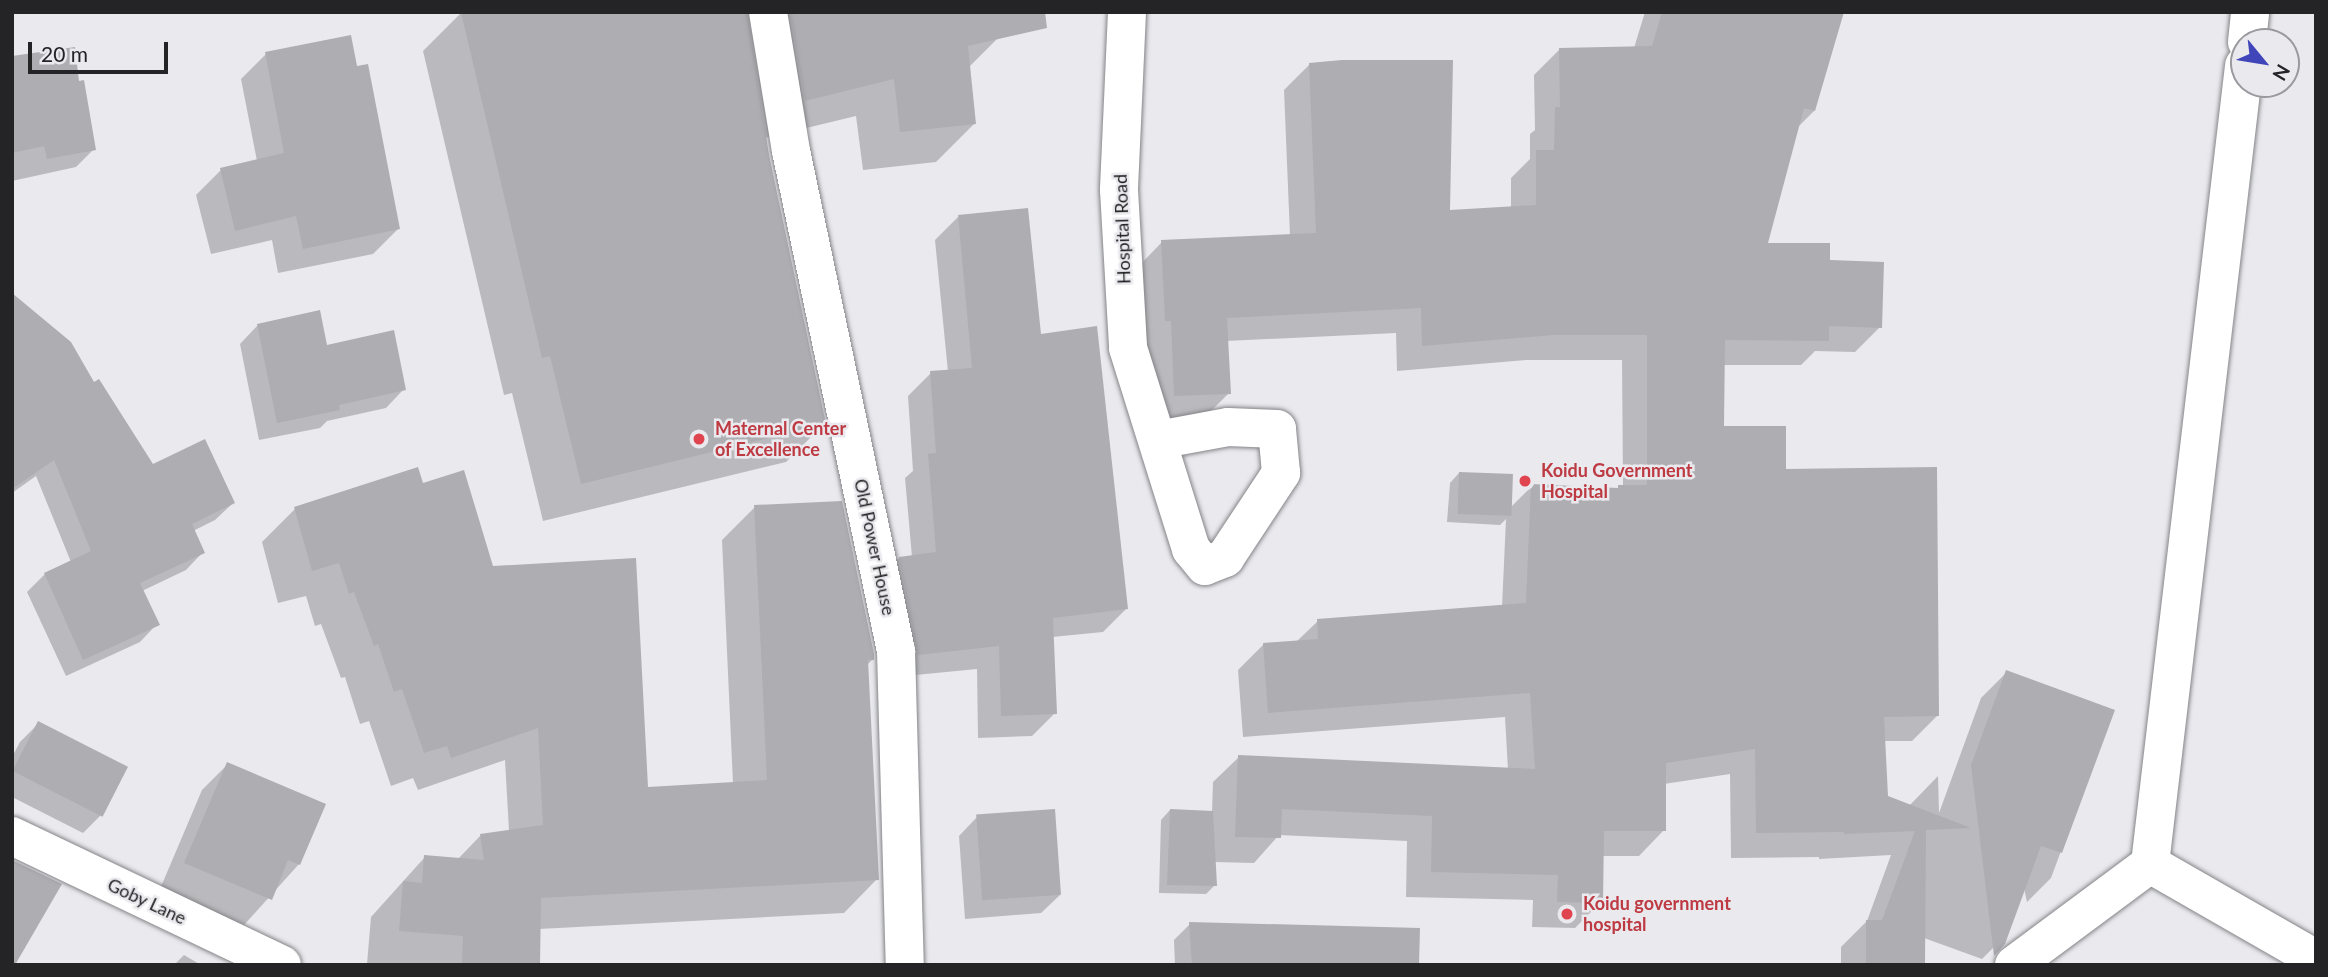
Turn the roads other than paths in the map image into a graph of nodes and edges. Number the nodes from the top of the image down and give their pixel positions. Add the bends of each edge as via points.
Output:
1 (768, 12) edge
2 (1127, 12) edge
3 (2240, 98) edge
4 (1158, 440) dead end
5 (12, 836) edge
6 (2150, 864) junction
7 (2316, 959) edge
8 (282, 965) edge
9 (905, 965) edge
10 (2014, 965) edge

1 - 9 street, Old Power House via 791,151 897,651
2 - 4 street, Hospital Road via 1119,190 1128,348
3 - 6 street
5 - 8 street, Goby Lane
6 - 7 street
6 - 10 street

